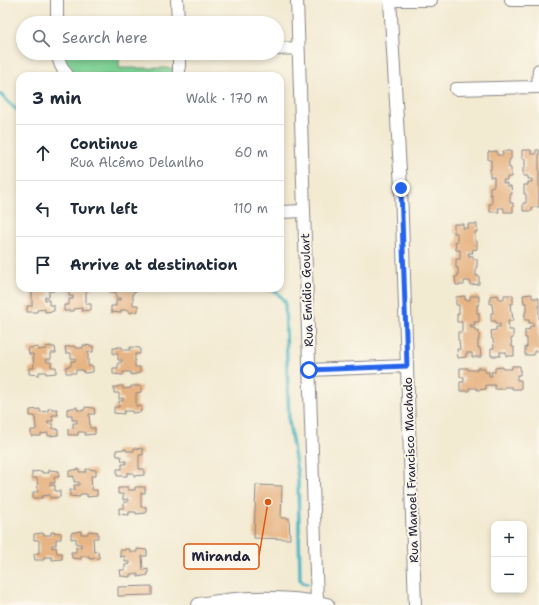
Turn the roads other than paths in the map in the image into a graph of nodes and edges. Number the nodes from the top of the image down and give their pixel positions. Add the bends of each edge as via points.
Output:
1 (57, 0) edge
2 (177, 0) edge
3 (297, 0) edge
4 (390, 0) edge
5 (431, 0) edge
6 (511, 0) edge
7 (539, 0) edge
8 (57, 16) edge
9 (178, 16) edge
10 (298, 48) junction
11 (284, 49) edge
12 (59, 60) edge
13 (179, 60) edge
14 (539, 70) edge
15 (65, 72) edge
16 (180, 72) edge
17 (456, 89) dead end
18 (304, 211) junction
19 (284, 212) edge
20 (407, 366) junction
21 (309, 370) junction
22 (264, 602) edge
23 (322, 604) edge
24 (198, 605) edge
25 (415, 605) edge

1 - 8 street
2 - 9 street
3 - 10 street, Rua Emídio Goulart
4 - 5 street
4 - 20 street, Rua Manoel Francisco Machado via 401,188
6 - 7 street
10 - 11 street
10 - 18 street, Rua Emídio Goulart
12 - 15 street
13 - 16 street
14 - 17 street via 538,87
18 - 19 street
18 - 21 street, Rua Emídio Goulart
20 - 21 street
20 - 25 street, Rua Manoel Francisco Machado
21 - 23 street, Rua Emídio Goulart
22 - 23 street via 283,598
22 - 24 street via 228,600

